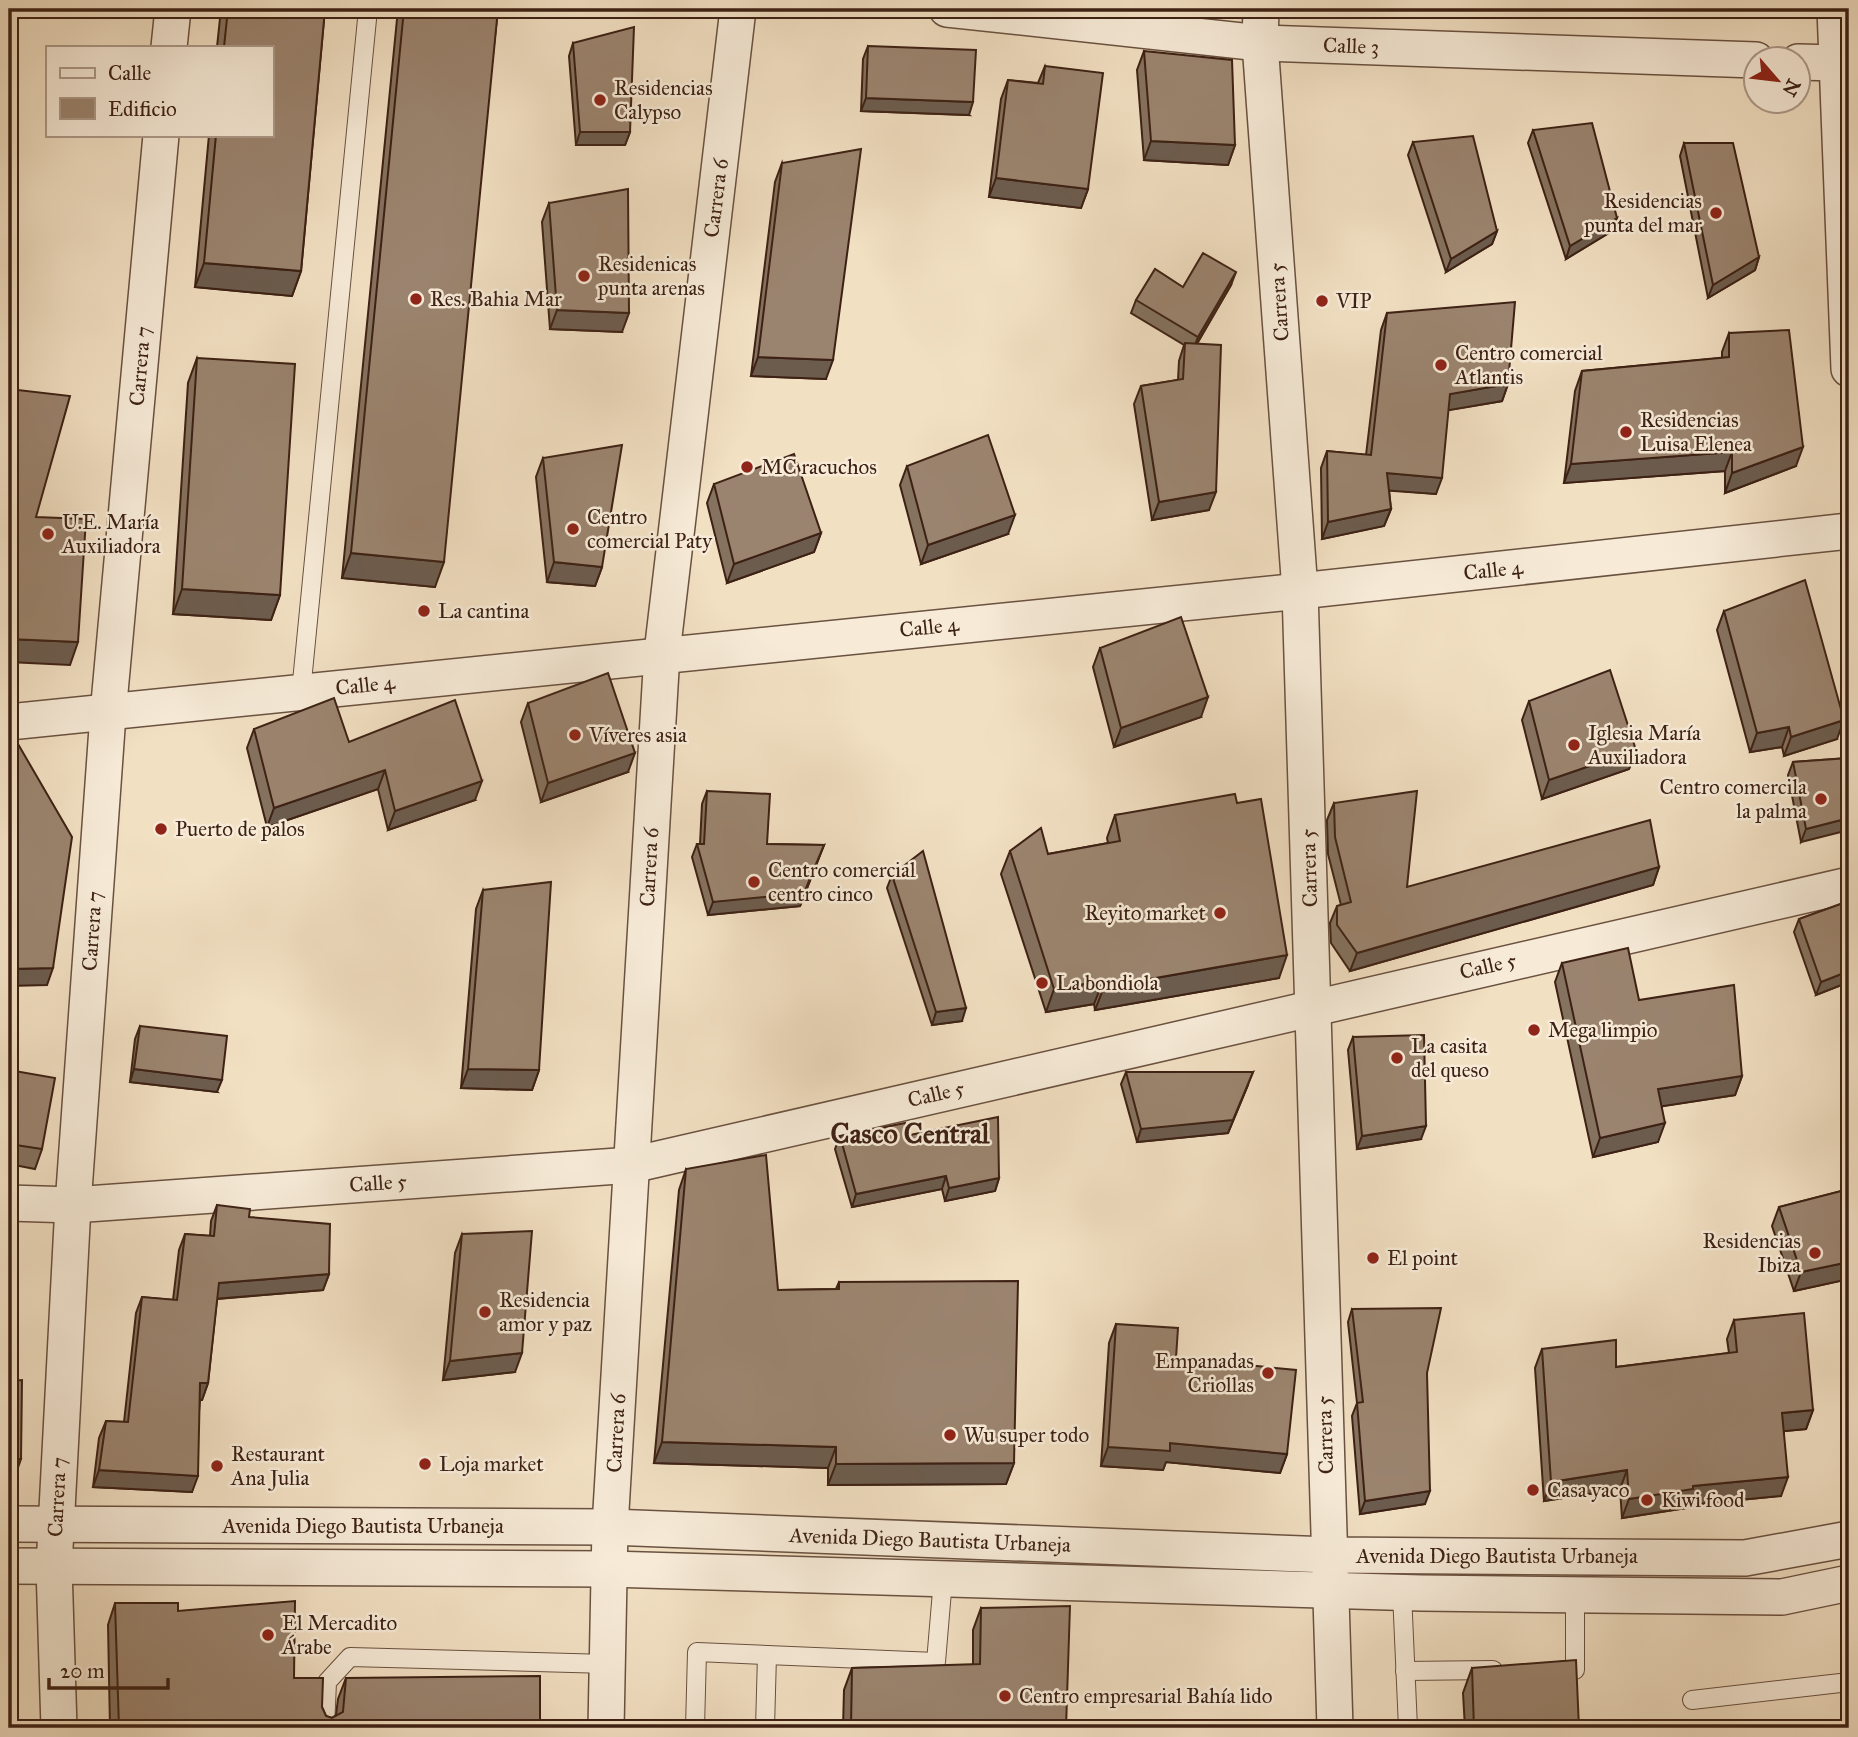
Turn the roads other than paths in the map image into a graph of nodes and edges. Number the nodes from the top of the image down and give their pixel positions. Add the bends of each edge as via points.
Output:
1 (173, 9) edge
2 (368, 9) edge
3 (738, 9) edge
4 (947, 9) edge
5 (1261, 9) edge
6 (1835, 9) edge
7 (1260, 43) junction
8 (169, 46) edge
9 (1742, 60) edge
10 (1843, 61) edge
11 (1812, 62) edge
12 (161, 136) edge
13 (1849, 369) edge
14 (1849, 531) edge
15 (1300, 591) junction
16 (662, 653) junction
17 (301, 692) junction
18 (108, 713) junction
19 (9, 722) edge
20 (1849, 885) edge
21 (1313, 1006) junction
22 (632, 1165) junction
23 (9, 1203) edge
24 (73, 1205) junction
25 (9, 1524) edge
26 (55, 1525) junction
27 (610, 1527) junction
28 (1849, 1539) edge
29 (9, 1566) edge
30 (54, 1567) junction
31 (609, 1569) junction
32 (1329, 1572) junction
33 (943, 1579) junction
34 (1849, 1583) edge
35 (1402, 1592) junction
36 (1575, 1595) junction
37 (767, 1655) junction
38 (608, 1664) junction
39 (1510, 1670) edge
40 (1549, 1670) edge
41 (1405, 1671) junction
42 (1849, 1682) edge
43 (1692, 1700) dead end
44 (59, 1728) edge
45 (325, 1728) edge
46 (606, 1728) edge
47 (695, 1728) edge
48 (765, 1728) edge
49 (1335, 1728) edge
50 (1408, 1728) edge

1 - 8 street
2 - 17 lane
3 - 16 street, Carrera 6
4 - 7 street, Calle 3
5 - 7 street, Carrera 5
6 - 10 street
7 - 9 street, Calle 3
7 - 15 street, Carrera 5
10 - 11 street
10 - 13 street
12 - 18 street, Carrera 7
14 - 15 street, Calle 4
15 - 16 street, Calle 4
15 - 21 street, Carrera 5
16 - 17 street, Calle 4
16 - 22 street, Carrera 6
17 - 18 street, Calle 4
18 - 19 street, Calle 4
18 - 24 street, Carrera 7
20 - 21 street, Calle 5
21 - 22 street, Calle 5
21 - 32 street, Carrera 5
22 - 24 street, Calle 5
22 - 27 street, Carrera 6
23 - 24 street, Calle 5
24 - 26 street, Carrera 7
25 - 26 street, Avenida Diego Bautista Urbaneja
26 - 27 street, Avenida Diego Bautista Urbaneja
26 - 30 street, Carrera 7
27 - 31 street, Carrera 6
27 - 32 street, Avenida Diego Bautista Urbaneja
28 - 32 street, Avenida Diego Bautista Urbaneja via 1745,1558
29 - 30 street, Avenida Diego Bautista Urbaneja
30 - 31 street, Avenida Diego Bautista Urbaneja
30 - 44 street, Carrera 7
31 - 33 street, Avenida Diego Bautista Urbaneja
31 - 38 street, Carrera 6
32 - 33 street, Avenida Diego Bautista Urbaneja
32 - 35 street, Avenida Diego Bautista Urbaneja
32 - 49 street, Carrera 5
33 - 37 lane via 936,1662
34 - 36 street, Avenida Diego Bautista Urbaneja via 1782,1597
35 - 36 street, Avenida Diego Bautista Urbaneja
35 - 41 lane
36 - 40 lane via 1575,1670
37 - 47 lane via 697,1652
37 - 48 lane
38 - 45 lane via 350,1657 327,1682
38 - 46 street, Carrera 6
39 - 41 lane
41 - 50 lane
42 - 43 lane

